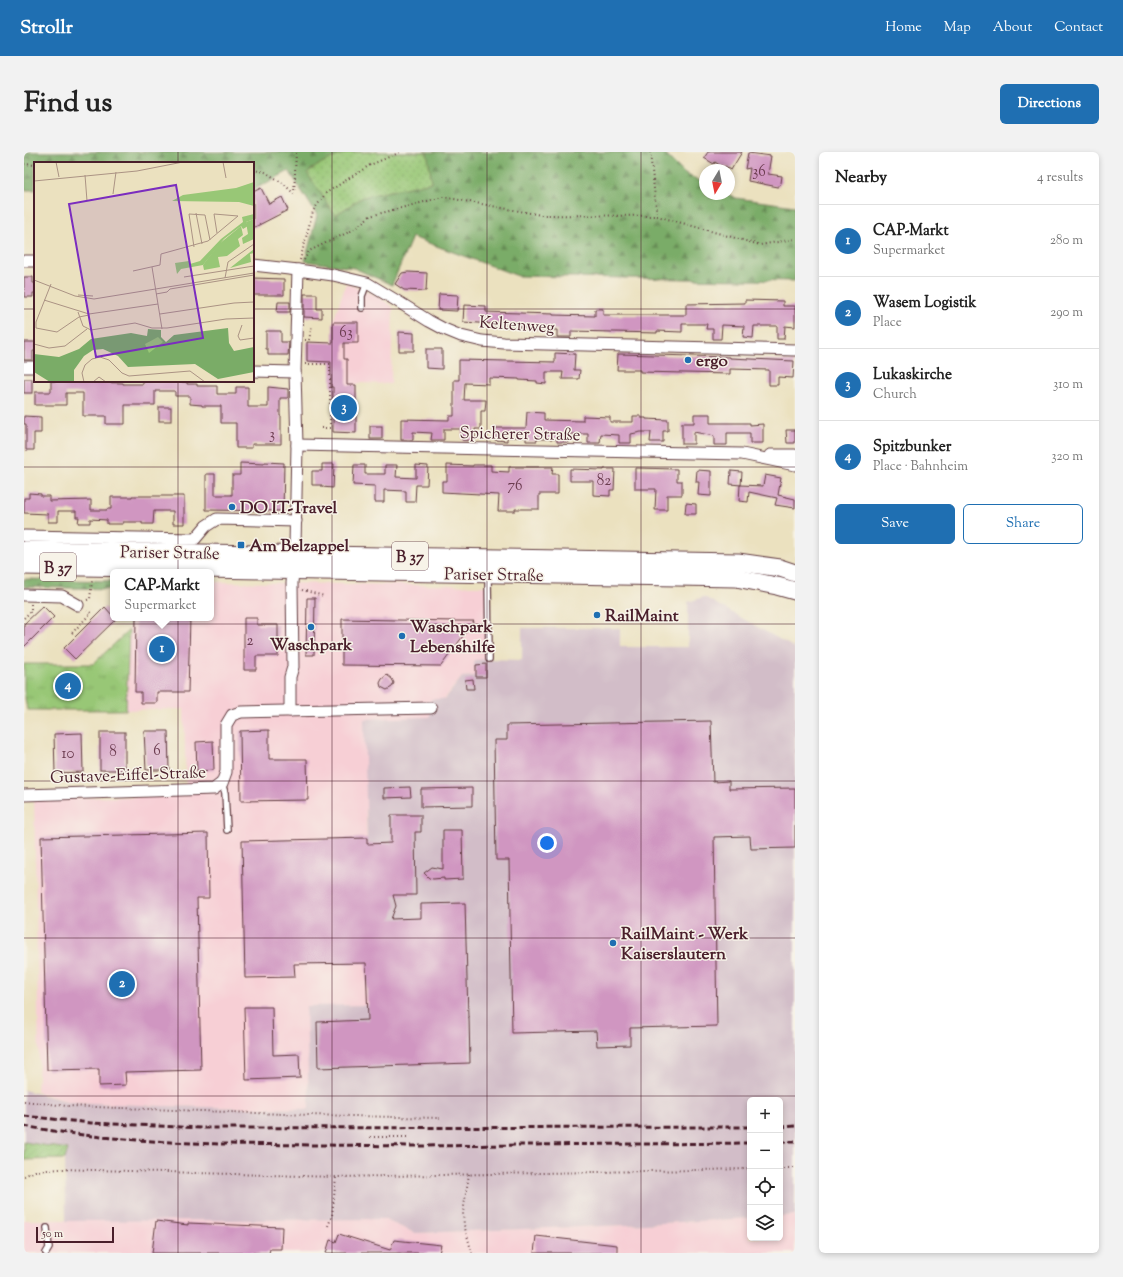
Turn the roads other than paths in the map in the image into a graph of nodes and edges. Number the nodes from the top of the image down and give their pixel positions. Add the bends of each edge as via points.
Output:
1 (254, 265) edge
2 (298, 270) junction
3 (367, 283) junction
4 (362, 308) dead end
5 (795, 350) edge
6 (254, 371) edge
7 (295, 372) junction
8 (297, 445) junction
9 (742, 454) junction
10 (795, 455) edge
11 (795, 465) edge
12 (296, 521) junction
13 (24, 536) edge
14 (24, 550) edge
15 (294, 562) junction
16 (24, 566) edge
17 (488, 573) junction
18 (795, 573) edge
19 (795, 591) edge
20 (28, 595) edge
21 (78, 605) road end
22 (489, 659) dead end
23 (430, 708) dead end
24 (290, 711) junction
25 (222, 783) junction
26 (24, 794) edge
27 (227, 830) dead end
28 (47, 1228) dead end
29 (46, 1253) edge

1 - 2 street, Keltenweg
2 - 3 street, Keltenweg
2 - 7 street
3 - 4 lane via 362,296
3 - 5 street, Keltenweg via 429,322 461,336 482,341
6 - 7 street
7 - 8 street
8 - 9 street, Spicherer Straße
8 - 12 street
9 - 10 street, Spicherer Straße
9 - 11 street, Spicherer Straße
12 - 13 street, Pariser Straße via 217,519 195,538
12 - 15 street
14 - 15 main road, Pariser Straße / B 37
15 - 16 main road, Pariser Straße / B 37
15 - 17 main road, Pariser Straße / B 37
15 - 18 main road, Pariser Straße / B 37 via 738,562 780,568
15 - 24 street
17 - 19 main road, Pariser Straße / B 37 via 736,578
17 - 22 lane
20 - 21 street via 62,596
23 - 24 street, Gustave-Eiffel-Straße
24 - 25 street, Gustave-Eiffel-Straße via 241,712 232,716 226,724 226,772
25 - 26 street, Gustave-Eiffel-Straße via 214,789
25 - 27 lane
28 - 29 lane via 49,1248

